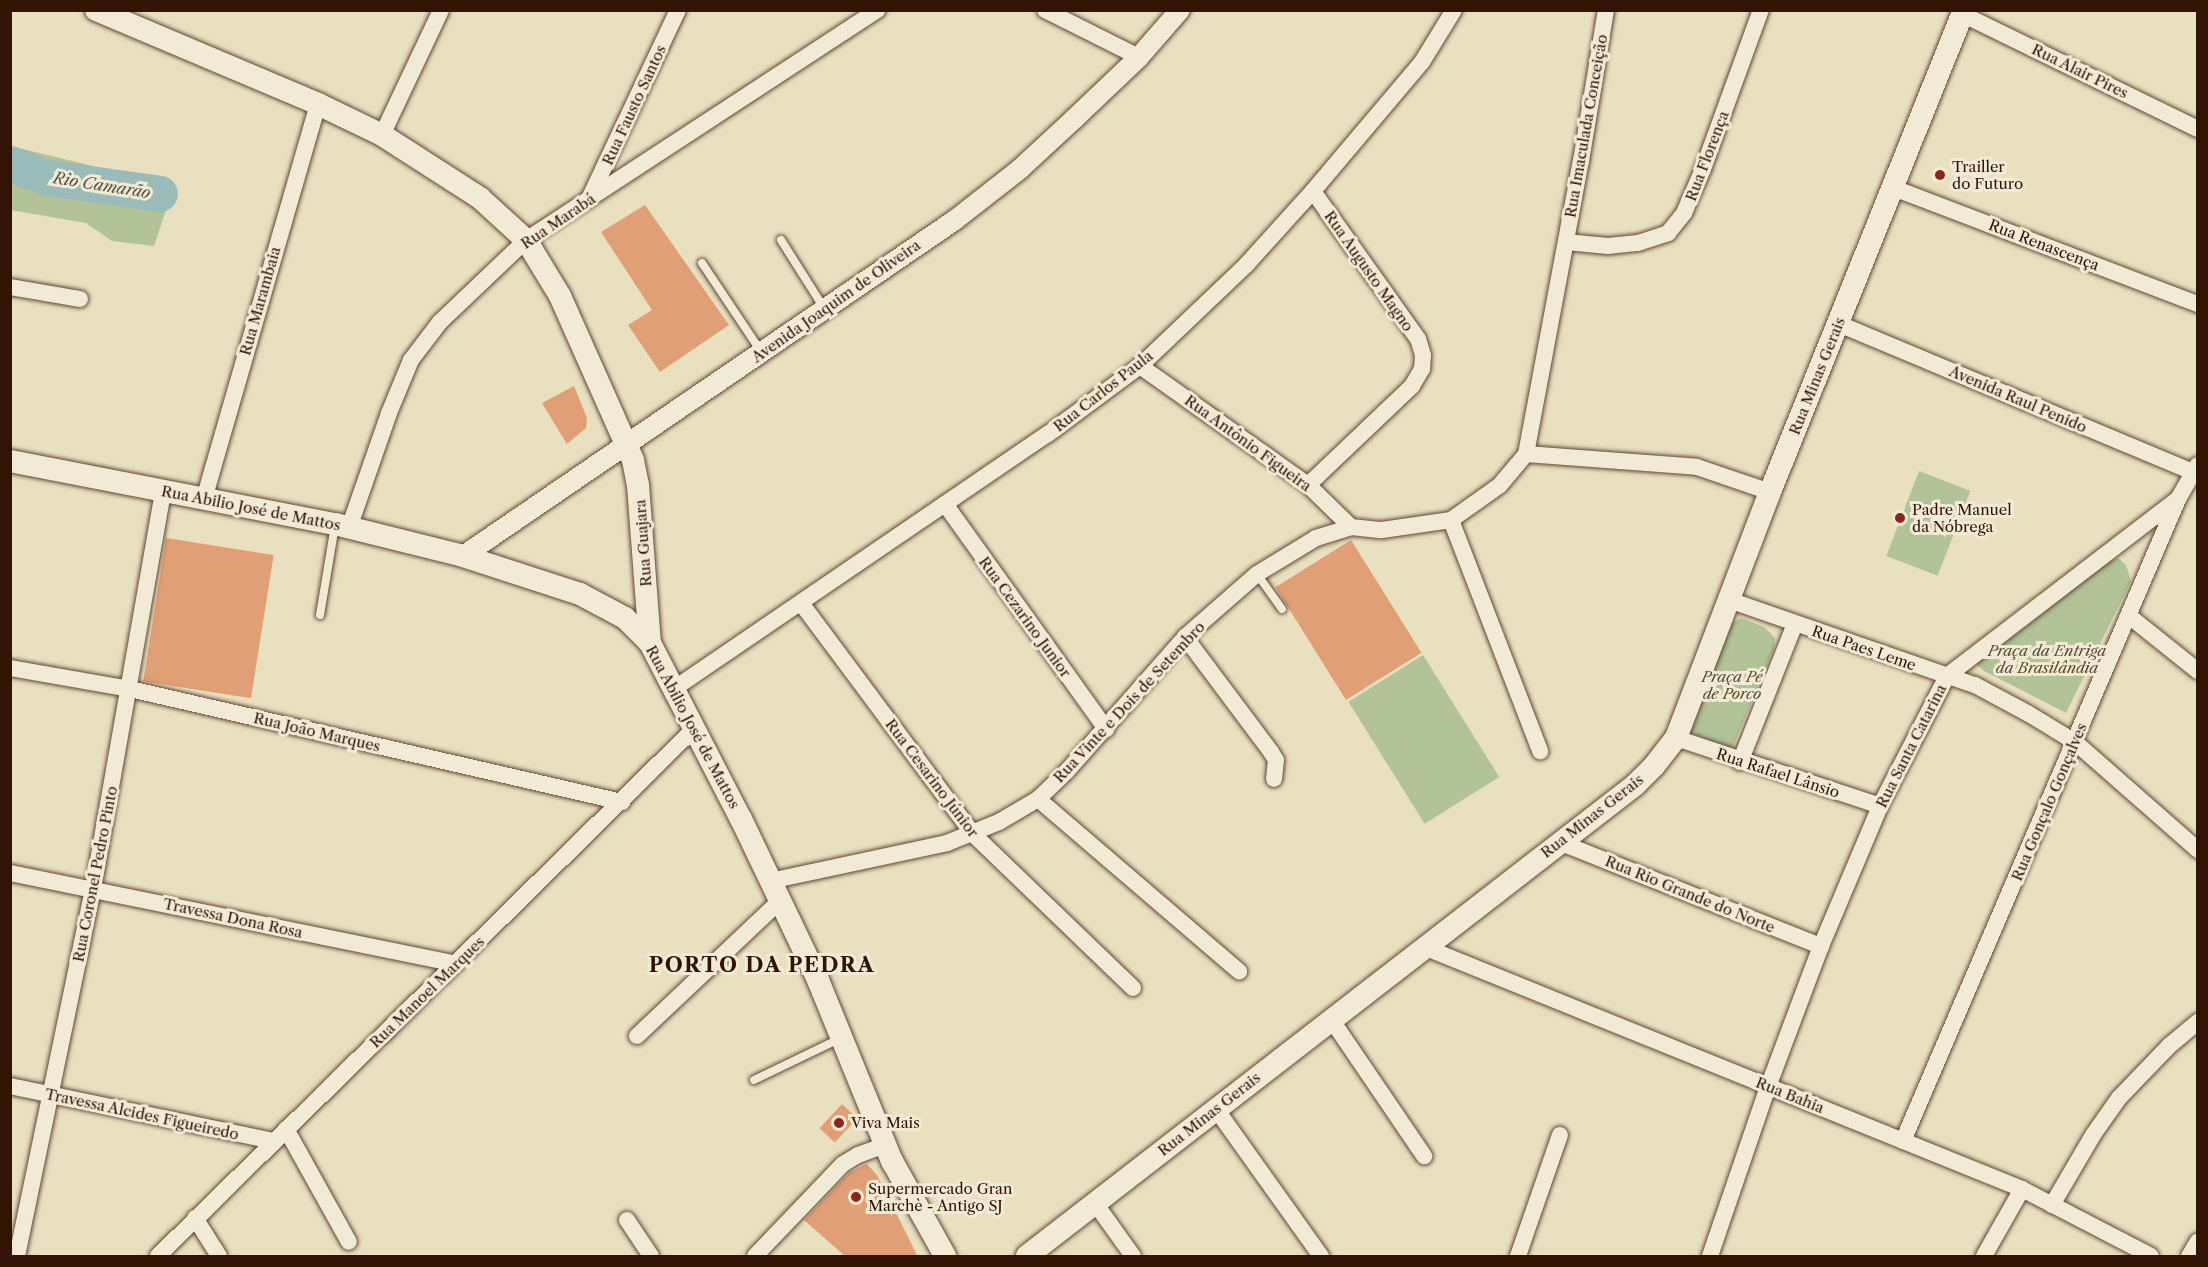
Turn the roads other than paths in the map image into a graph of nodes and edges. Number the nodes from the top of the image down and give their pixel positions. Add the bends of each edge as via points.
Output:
1 (96, 10) edge
2 (441, 10) edge
3 (678, 10) edge
4 (877, 10) edge
5 (1045, 10) edge
6 (1180, 10) edge
7 (1454, 10) edge
8 (1606, 10) edge
9 (1761, 10) edge
10 (1963, 12) edge
11 (1139, 57) junction
12 (318, 104) junction
13 (2198, 129) edge
14 (382, 135) junction
15 (1891, 187) junction
16 (1312, 191) junction
17 (590, 199) junction
18 (526, 240) junction
19 (780, 240) dead end
20 (1566, 242) junction
21 (702, 263) dead end
22 (10, 287) edge
23 (80, 299) dead end
24 (2198, 304) edge
25 (824, 309) junction
26 (1839, 324) junction
27 (762, 353) junction
28 (1140, 366) junction
29 (627, 444) junction
30 (1526, 454) junction
31 (10, 461) edge
32 (2197, 470) edge
33 (1308, 485) junction
34 (163, 491) junction
35 (1770, 492) junction
36 (204, 499) junction
37 (2178, 499) junction
38 (945, 504) junction
39 (1451, 520) junction
40 (342, 526) junction
41 (1351, 527) junction
42 (463, 556) junction
43 (1257, 574) junction
44 (1729, 600) junction
45 (801, 603) junction
46 (1282, 609) dead end
47 (320, 615) dead end
48 (2129, 616) junction
49 (1795, 624) junction
50 (1185, 637) junction
51 (650, 643) junction
52 (10, 668) edge
53 (2198, 671) edge
54 (1947, 676) junction
55 (675, 688) junction
56 (130, 689) junction
57 (695, 728) junction
58 (1106, 729) junction
59 (1676, 738) junction
60 (2075, 742) junction
61 (1540, 751) dead end
62 (1740, 762) junction
63 (1274, 779) dead end
64 (1038, 799) junction
65 (622, 801) junction
66 (1880, 806) junction
67 (973, 834) junction
68 (1559, 842) junction
69 (2198, 850) edge
70 (10, 873) edge
71 (93, 889) junction
72 (775, 891) junction
73 (1821, 946) junction
74 (1424, 947) junction
75 (456, 964) junction
76 (1239, 971) dead end
77 (1133, 988) dead end
78 (1331, 1019) junction
79 (2198, 1022) edge
80 (637, 1036) dead end
81 (842, 1038) junction
82 (754, 1080) dead end
83 (10, 1086) edge
84 (1768, 1087) junction
85 (51, 1094) junction
86 (1216, 1109) junction
87 (286, 1129) junction
88 (1560, 1135) dead end
89 (274, 1141) junction
90 (1903, 1141) junction
91 (885, 1145) junction
92 (1424, 1156) dead end
93 (2022, 1189) junction
94 (1095, 1203) junction
95 (2052, 1205) junction
96 (195, 1218) junction
97 (627, 1220) dead end
98 (2198, 1241) edge
99 (349, 1242) dead end
100 (17, 1257) edge
101 (158, 1257) edge
102 (219, 1257) edge
103 (651, 1257) edge
104 (755, 1257) edge
105 (945, 1257) edge
106 (1026, 1257) edge
107 (1133, 1257) edge
108 (1321, 1257) edge
109 (1518, 1257) edge
110 (1710, 1257) edge
111 (1984, 1257) edge
112 (2151, 1257) edge
113 (2189, 1257) edge

1 - 12 main road, Rua Guajara
2 - 14 street
3 - 17 street, Rua Fausto Santos
4 - 17 street, Rua Marabá
5 - 11 street
6 - 11 street, Avenida Joaquim de Oliveira
7 - 16 street, Rua Carlos Paula via 1407,80
8 - 20 street, Rua Imaculada Conceição
9 - 20 street, Rua Florença via 1703,169 1684,213 1668,233 1638,243 1608,246
10 - 13 street, Rua Alair Pires
10 - 15 main road, Rua Minas Gerais
11 - 25 street, Avenida Joaquim de Oliveira via 1020,168 955,220
12 - 14 main road, Rua Guajara
12 - 36 street, Rua Marambaia
14 - 18 main road, Rua Guajara via 480,198
15 - 24 street, Rua Renascença
15 - 26 main road, Rua Minas Gerais
16 - 28 street, Rua Carlos Paula via 1247,264
16 - 33 street, Rua Augusto Magno via 1418,339 1423,355 1422,369 1412,386
17 - 18 street, Rua Marabá
18 - 29 main road, Rua Guajara via 560,296
18 - 40 street, Rua Marabá via 440,322 411,360
19 - 25 lane
20 - 30 street, Rua Vinte e Dois de Setembro
21 - 27 lane
22 - 23 street
25 - 27 street, Avenida Joaquim de Oliveira
26 - 32 street, Avenida Raul Penido
26 - 35 main road, Rua Minas Gerais
27 - 29 street, Avenida Joaquim de Oliveira
28 - 33 street, Rua Antônio Figueira
28 - 38 street, Rua Carlos Paula
29 - 42 street, Avenida Joaquim de Oliveira
29 - 51 main road, Rua Guajara via 638,485
30 - 35 street via 1697,467
30 - 39 street, Rua Vinte e Dois de Setembro via 1500,485
31 - 34 main road, Rua Abilio José de Mattos
32 - 37 street, Rua Gonçalo Gonçalves
33 - 41 street, Rua Antônio Figueira
34 - 36 main road, Rua Abilio José de Mattos
34 - 56 street, Rua Coronel Pedro Pinto
35 - 44 main road, Rua Minas Gerais
36 - 40 main road, Rua Abilio José de Mattos
37 - 48 street, Rua Gonçalo Gonçalves
37 - 54 street, Rua Santa Catarina
38 - 45 street, Rua Carlos Paula
38 - 58 street, Rua Cezarino Junior
39 - 41 street, Rua Vinte e Dois de Setembro via 1382,530
39 - 61 street
40 - 42 main road, Rua Abilio José de Mattos
40 - 47 lane
41 - 43 street, Rua Vinte e Dois de Setembro via 1316,538
42 - 51 main road, Rua Abilio José de Mattos via 605,605
43 - 46 lane
43 - 50 street, Rua Vinte e Dois de Setembro
44 - 49 street, Rua Paes Leme
44 - 59 main road, Rua Minas Gerais
45 - 55 street, Rua Carlos Paula
45 - 67 street, Rua Cesarino Júnior
48 - 53 street
48 - 60 street, Rua Gonçalo Gonçalves
49 - 54 street, Rua Paes Leme
49 - 62 street
50 - 58 street, Rua Vinte e Dois de Setembro
50 - 63 street via 1271,752 1276,760
51 - 55 main road, Rua Abilio José de Mattos
52 - 56 street, Rua João Marques
54 - 60 street, Rua Paes Leme via 1984,690
54 - 66 street, Rua Santa Catarina
55 - 57 main road, Rua Abilio José de Mattos
56 - 65 street, Rua João Marques
56 - 71 street, Rua Coronel Pedro Pinto
57 - 65 street, Rua Manoel Marques
57 - 72 main road, Rua Abilio José de Mattos
58 - 64 street, Rua Vinte e Dois de Setembro
59 - 62 street, Rua Rafael Lânsio
59 - 68 main road, Rua Minas Gerais via 1635,785
60 - 69 street, Rua Paes Leme
60 - 90 street, Rua Gonçalo Gonçalves
62 - 66 street, Rua Rafael Lânsio
64 - 67 street, Rua Vinte e Dois de Setembro
64 - 76 street
65 - 75 street, Rua Manoel Marques
66 - 73 street, Rua Santa Catarina
67 - 72 street, Rua Vinte e Dois de Setembro
67 - 77 street, Rua Cesarino Júnior
68 - 73 street, Rua Rio Grande do Norte
68 - 74 main road, Rua Minas Gerais
70 - 71 street, Travessa Dona Rosa
71 - 75 street, Travessa Dona Rosa
71 - 85 street, Rua Coronel Pedro Pinto
72 - 80 street
72 - 81 main road, Rua Abilio José de Mattos
73 - 84 street, Rua Santa Catarina
74 - 78 main road, Rua Minas Gerais
74 - 84 street, Rua Bahia
75 - 87 street, Rua Manoel Marques
78 - 86 main road, Rua Minas Gerais
78 - 92 street
79 - 95 street via 2119,1098
81 - 82 lane
81 - 91 main road, Rua Abilio José de Mattos
83 - 85 street, Travessa Alcides Figueiredo
84 - 90 street, Rua Bahia
84 - 110 street, Rua Santa Catarina
85 - 89 street, Travessa Alcides Figueiredo
85 - 100 street, Rua Coronel Pedro Pinto
86 - 94 main road, Rua Minas Gerais
86 - 108 street
87 - 89 street, Rua Manoel Marques
87 - 99 street
88 - 109 street
89 - 96 street, Rua Manoel Marques
90 - 93 street, Rua Bahia
91 - 104 street via 843,1164
91 - 105 main road, Rua Abilio José de Mattos
93 - 95 street, Rua Bahia
93 - 111 street
94 - 106 main road, Rua Minas Gerais
94 - 107 street
95 - 112 street, Rua Bahia
96 - 101 street, Rua Manoel Marques
96 - 102 street
97 - 103 street
98 - 113 street

